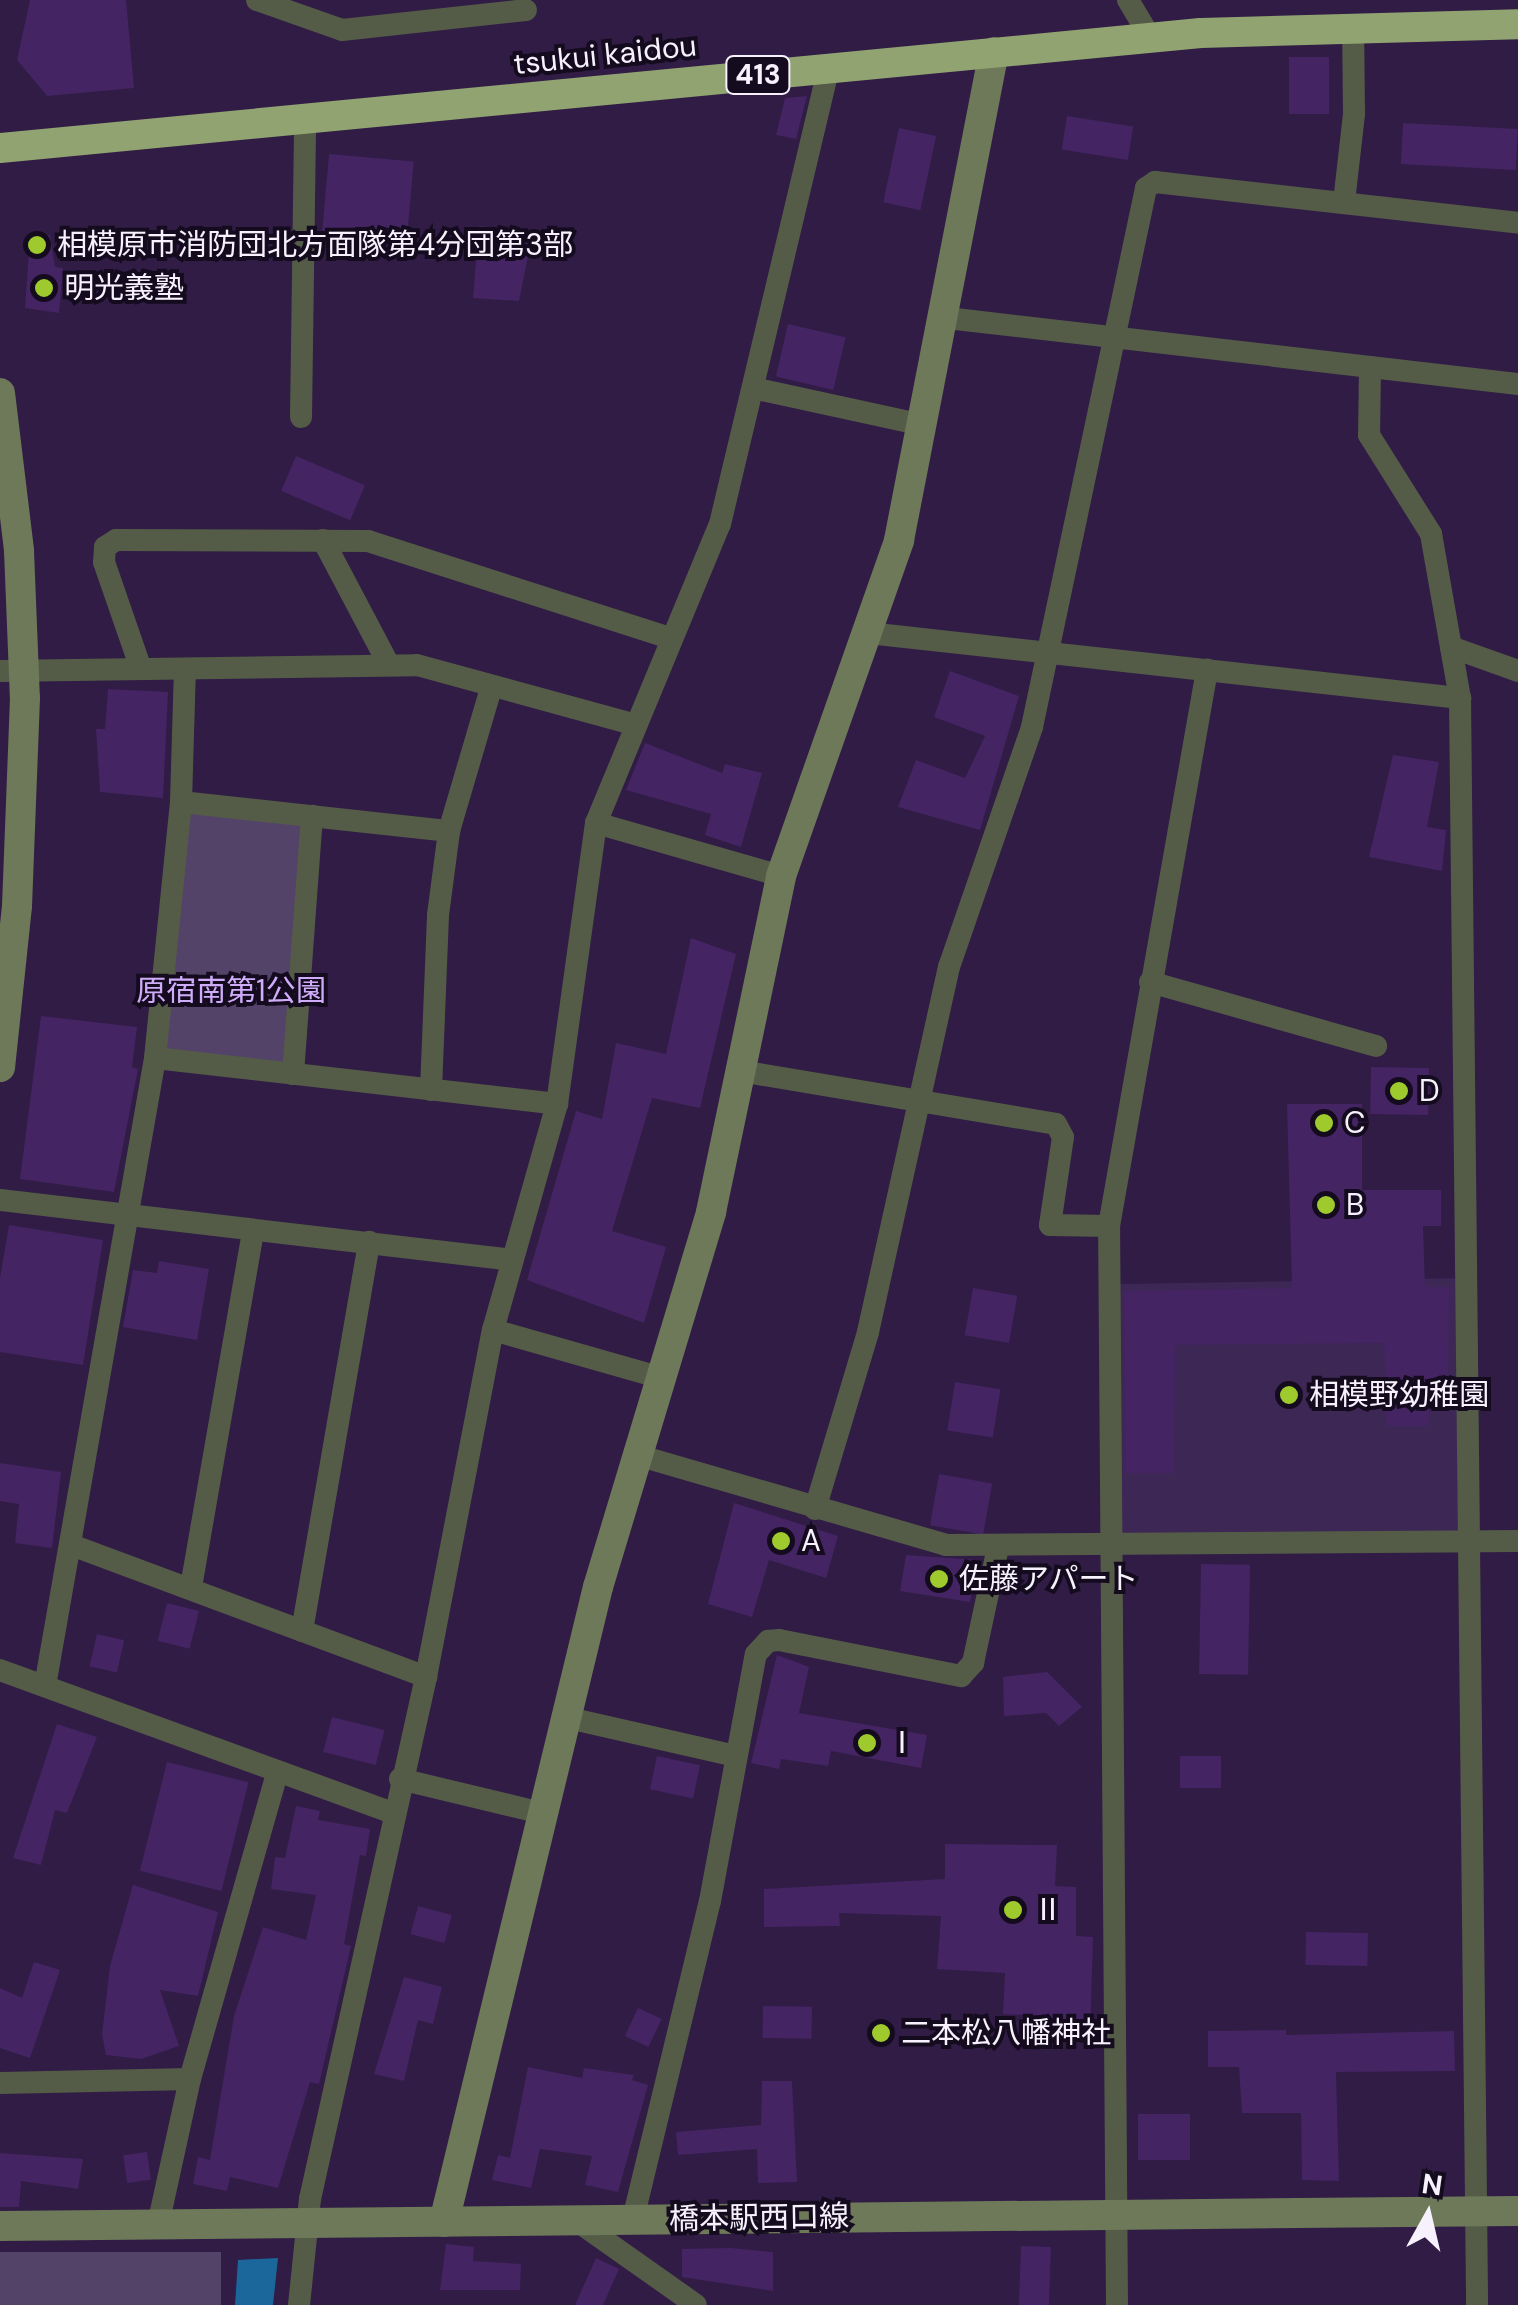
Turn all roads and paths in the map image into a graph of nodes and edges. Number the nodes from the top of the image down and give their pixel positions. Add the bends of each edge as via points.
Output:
1 (256, 0) edge
2 (1128, 0) edge
3 (526, 10) dead end
4 (1518, 24) edge
5 (1353, 25) junction
6 (1150, 37) junction
7 (994, 52) junction
8 (829, 68) junction
9 (305, 120) junction
10 (0, 148) edge
11 (1344, 202) junction
12 (1518, 223) edge
13 (947, 318) junction
14 (1112, 338) junction
15 (1370, 367) junction
16 (1518, 384) edge
17 (757, 389) junction
18 (0, 393) edge
19 (301, 417) dead end
20 (924, 426) junction
21 (322, 540) junction
22 (868, 633) junction
23 (670, 638) junction
24 (1451, 647) junction
25 (1048, 650) junction
26 (389, 665) junction
27 (142, 669) junction
28 (186, 669) junction
29 (1206, 670) junction
30 (12, 671) edge
31 (1518, 671) edge
32 (490, 688) junction
33 (1460, 698) junction
34 (632, 724) junction
35 (182, 802) junction
36 (312, 816) junction
37 (596, 823) junction
38 (449, 831) junction
39 (780, 876) junction
40 (1150, 982) junction
41 (1376, 1046) dead end
42 (155, 1058) junction
43 (0, 1067) edge
44 (740, 1071) junction
45 (293, 1074) junction
46 (432, 1090) junction
47 (918, 1102) junction
48 (557, 1104) junction
49 (0, 1200) edge
50 (127, 1217) junction
51 (1109, 1226) junction
52 (253, 1231) junction
53 (369, 1242) junction
54 (513, 1260) junction
55 (493, 1330) junction
56 (661, 1378) junction
57 (636, 1455) junction
58 (815, 1508) junction
59 (1518, 1541) edge
60 (1470, 1542) junction
61 (74, 1546) junction
62 (1109, 1546) junction
63 (998, 1547) junction
64 (191, 1587) junction
65 (302, 1631) junction
66 (0, 1670) edge
67 (426, 1677) junction
68 (45, 1686) junction
69 (564, 1717) junction
70 (736, 1756) junction
71 (276, 1774) junction
72 (400, 1778) junction
73 (542, 1813) junction
74 (393, 1814) junction
75 (190, 2078) junction
76 (0, 2083) edge
77 (1476, 2211) junction
78 (1518, 2211) edge
79 (1117, 2215) junction
80 (633, 2219) junction
81 (586, 2221) junction
82 (444, 2222) junction
83 (158, 2224) junction
84 (305, 2224) junction
85 (0, 2226) edge
86 (299, 2305) edge
87 (696, 2305) edge
88 (1117, 2305) edge
89 (1477, 2305) edge

1 - 3 street via 342,30
2 - 6 street
4 - 5 highway, tsukui kaidou / 413
5 - 6 highway, tsukui kaidou / 413
5 - 11 street via 1354,114
6 - 7 highway, tsukui kaidou / 413
7 - 8 highway, tsukui kaidou / 413
7 - 13 street
8 - 9 highway, tsukui kaidou / 413
8 - 17 street
9 - 10 highway, tsukui kaidou / 413
9 - 19 street
11 - 12 street
11 - 14 street via 1154,182 1141,198
13 - 14 street
13 - 20 street
14 - 15 street
14 - 25 street
15 - 16 street
15 - 24 street via 1369,434 1431,534
17 - 20 street
17 - 23 street via 720,524
18 - 30 street via 19,551
20 - 22 street via 899,540
21 - 23 street via 368,541
21 - 26 street
21 - 27 street via 109,543 104,562
22 - 25 street
22 - 39 street
23 - 34 street
24 - 31 street
24 - 33 street
25 - 29 street
25 - 47 street via 1022,761 949,967
26 - 28 street
26 - 32 street via 417,665
27 - 28 street
27 - 30 street
28 - 35 street
29 - 33 street
29 - 40 street
30 - 43 street via 16,906
32 - 34 street
32 - 38 street
33 - 60 street
34 - 37 street
35 - 36 street
35 - 42 street
36 - 38 street
36 - 45 street
37 - 39 street
37 - 48 street
38 - 46 street via 438,915
39 - 44 street
40 - 41 street
40 - 51 street
42 - 45 street
42 - 50 street
44 - 47 street
44 - 56 street via 711,1212
45 - 46 street
46 - 48 street
47 - 51 street via 1056,1124 1063,1137 1050,1225
47 - 58 street via 868,1332
48 - 54 street
49 - 50 street
50 - 52 street
50 - 61 street
51 - 62 street
52 - 53 street
52 - 64 street
53 - 54 street
53 - 65 street
54 - 55 street
55 - 56 street
55 - 67 street
56 - 57 street
57 - 58 street
57 - 69 street
58 - 63 street via 908,1538
59 - 60 street
60 - 62 street
60 - 77 street
61 - 64 street
61 - 68 street
62 - 63 street
62 - 79 street
63 - 70 street via 968,1670 951,1677 768,1641 756,1654
64 - 65 street
65 - 67 street
66 - 68 street
67 - 72 street
68 - 71 street
69 - 70 street
69 - 73 street
70 - 80 street via 710,1902
71 - 74 street
71 - 75 street
72 - 73 street
72 - 74 street
73 - 82 street
74 - 84 street
75 - 76 street
75 - 83 street
77 - 78 street, 橋本駅西口線
77 - 79 street, 橋本駅西口線
77 - 89 street
79 - 80 street, 橋本駅西口線
79 - 88 street
80 - 81 street, 橋本駅西口線
81 - 82 street, 橋本駅西口線
81 - 87 street
82 - 84 street, 橋本駅西口線
83 - 84 street, 橋本駅西口線
83 - 85 street, 橋本駅西口線
84 - 86 street

